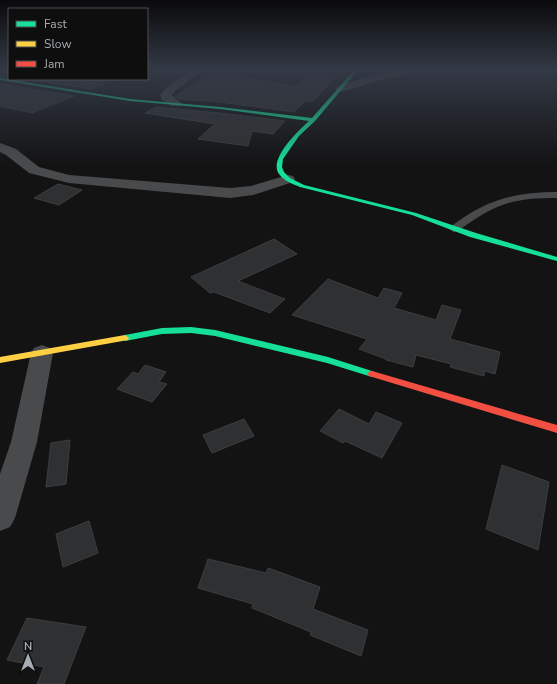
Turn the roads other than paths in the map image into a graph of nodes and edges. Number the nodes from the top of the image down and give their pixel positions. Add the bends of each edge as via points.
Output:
1 (152, 101) edge
2 (171, 101) edge
3 (330, 101) edge
4 (176, 104) junction
5 (313, 120) junction
6 (0, 146) edge
7 (288, 178) junction
8 (557, 195) edge
9 (454, 229) junction
10 (557, 259) edge
11 (42, 353) junction
12 (0, 360) edge
13 (557, 429) edge
14 (0, 518) edge

1 - 4 street
2 - 4 street
3 - 5 street
4 - 5 street
5 - 7 street via 297,135 280,159 281,173
6 - 7 street via 34,170 70,179 230,192 253,190
7 - 9 street via 315,190 400,210
8 - 9 lane via 505,199 488,206
9 - 10 street
11 - 12 street
11 - 13 street via 162,332 191,330 215,333 328,360
11 - 14 street via 24,442

